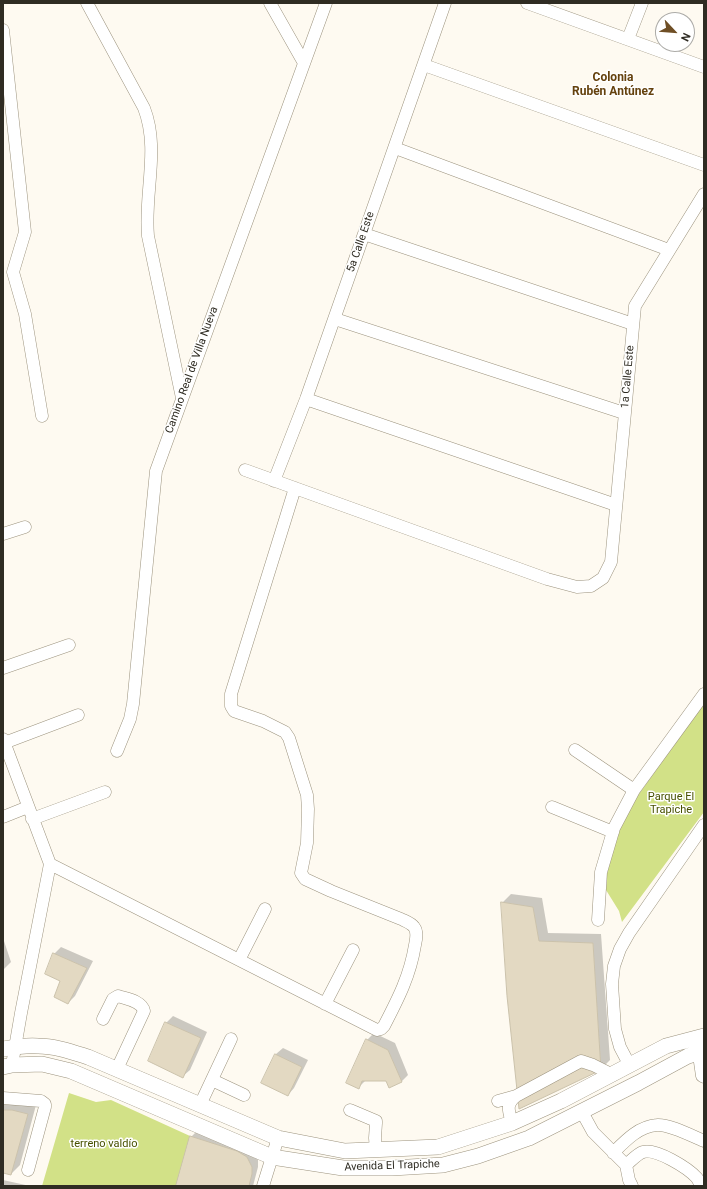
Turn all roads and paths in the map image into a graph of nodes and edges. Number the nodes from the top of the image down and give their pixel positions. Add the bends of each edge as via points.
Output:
1 (87, 3) edge
2 (270, 3) edge
3 (326, 3) edge
4 (445, 3) edge
5 (642, 3) edge
6 (533, 4) edge
7 (3, 30) edge
8 (628, 40) junction
9 (304, 63) junction
10 (424, 65) junction
11 (704, 67) edge
12 (7, 98) edge
13 (395, 148) junction
14 (704, 165) edge
15 (704, 194) edge
16 (364, 234) junction
17 (669, 250) junction
18 (335, 318) junction
19 (633, 324) junction
20 (182, 398) junction
21 (306, 399) junction
22 (624, 413) junction
23 (42, 416) dead end
24 (245, 470) dead end
25 (274, 481) junction
26 (296, 488) junction
27 (616, 505) junction
28 (25, 527) dead end
29 (3, 534) edge
30 (69, 645) dead end
31 (3, 668) edge
32 (704, 694) edge
33 (78, 715) dead end
34 (4, 741) edge
35 (575, 750) dead end
36 (117, 751) dead end
37 (634, 790) junction
38 (105, 792) dead end
39 (28, 807) junction
40 (552, 807) dead end
41 (3, 817) edge
42 (32, 819) junction
43 (704, 825) edge
44 (613, 832) junction
45 (50, 864) junction
46 (265, 910) dead end
47 (598, 920) dead end
48 (353, 950) dead end
49 (239, 960) junction
50 (325, 1004) junction
51 (103, 1019) dead end
52 (704, 1036) edge
53 (232, 1039) dead end
54 (7, 1047) edge
55 (702, 1058) edge
56 (8, 1066) edge
57 (630, 1066) junction
58 (117, 1069) junction
59 (613, 1075) junction
60 (704, 1078) edge
61 (212, 1080) junction
62 (244, 1095) dead end
63 (516, 1096) junction
64 (3, 1098) edge
65 (498, 1101) dead end
66 (200, 1105) junction
67 (350, 1110) dead end
68 (582, 1112) junction
69 (512, 1123) junction
70 (278, 1138) junction
71 (529, 1138) junction
72 (704, 1141) edge
73 (376, 1150) junction
74 (613, 1153) junction
75 (272, 1157) junction
76 (626, 1165) junction
77 (28, 1170) dead end
78 (263, 1186) edge
79 (632, 1186) edge
80 (701, 1186) edge

1 - 20 street via 147,116 151,147 148,236
2 - 9 street
3 - 9 street, Camino Real de Villa Nueva
4 - 10 street, 5a Calle Este
5 - 8 street
6 - 8 street
7 - 12 street
8 - 11 street
9 - 20 street, Camino Real de Villa Nueva
10 - 13 street, 5a Calle Este
10 - 14 street
12 - 23 street via 25,232 12,272 25,314
13 - 16 street, 5a Calle Este
13 - 17 street
15 - 17 street, 1a Calle Este
16 - 18 street, 5a Calle Este
16 - 19 street
17 - 19 street, 1a Calle Este via 635,306
18 - 21 street, 5a Calle Este
18 - 22 street
19 - 22 street, 1a Calle Este
20 - 36 street, Camino Real de Villa Nueva via 154,478 134,699 130,719
21 - 25 street, 5a Calle Este
21 - 27 street
22 - 27 street, 1a Calle Este
24 - 25 street
25 - 26 street
26 - 27 street, 1a Calle Este via 547,579 577,587 591,586 603,578 611,562
26 - 50 street via 230,694 231,706 234,711 285,732 289,738 307,795 307,843 301,873 304,879 401,919 415,928 416,934 406,980 392,1012 381,1029 377,1030
28 - 29 street
30 - 31 street
32 - 37 street
33 - 34 street
34 - 39 street
35 - 37 street
37 - 44 street
38 - 42 street
39 - 41 street
39 - 42 street
40 - 44 street
42 - 45 street
43 - 57 street via 629,933 614,966 612,984 615,1029 620,1048
44 - 47 street via 601,872
45 - 49 street
45 - 54 street
46 - 49 street
48 - 50 street
49 - 50 street
51 - 58 street via 113,999 118,996 143,1007 144,1011
52 - 57 main road, Avenida El Trapiche via 666,1046
53 - 61 street
54 - 56 street
54 - 58 main road, Avenida El Trapiche via 38,1046 62,1049
55 - 60 street
55 - 68 main road, Avenida El Trapiche via 648,1077
56 - 75 main road, Avenida El Trapiche via 42,1064 71,1071
57 - 59 main road, Avenida El Trapiche
57 - 71 main road via 630,1071 620,1085 564,1113
58 - 66 main road, Avenida El Trapiche
59 - 63 street via 581,1060
59 - 69 main road, Avenida El Trapiche
61 - 62 street
61 - 66 street
63 - 65 street
63 - 69 street via 508,1109
64 - 77 street via 41,1101 45,1104
66 - 70 main road, Avenida El Trapiche
67 - 73 street via 376,1121
68 - 71 main road, Avenida El Trapiche
68 - 74 street via 593,1132
69 - 73 main road, Avenida El Trapiche via 438,1146
70 - 73 main road, Avenida El Trapiche via 345,1151
70 - 75 street
71 - 75 main road, Avenida El Trapiche via 478,1156 443,1164 392,1168 343,1168
72 - 74 street via 658,1124 644,1128
74 - 76 street
75 - 78 street
76 - 79 street
76 - 80 street via 643,1152 658,1154 681,1166 696,1178

